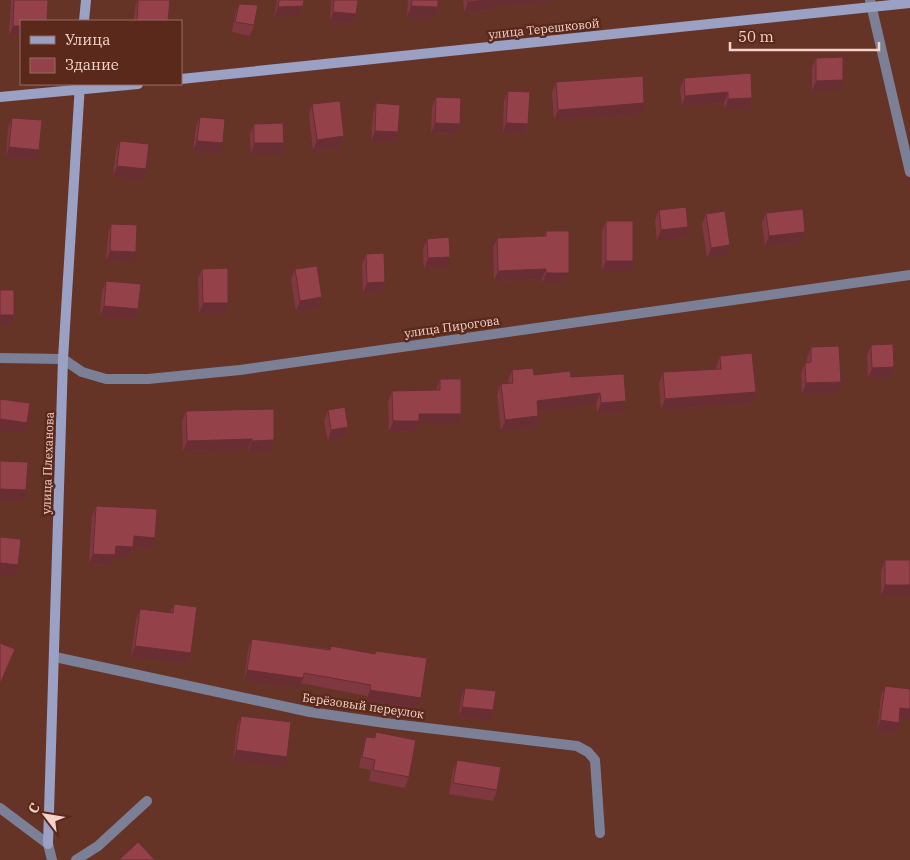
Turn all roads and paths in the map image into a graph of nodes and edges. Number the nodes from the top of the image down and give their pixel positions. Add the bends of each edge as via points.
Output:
1 (86, 0) edge
2 (910, 3) edge
3 (871, 4) edge
4 (84, 20) edge
5 (182, 79) edge
6 (119, 85) edge
7 (80, 87) edge
8 (0, 97) edge
9 (910, 172) edge
10 (910, 275) edge
11 (0, 358) edge
12 (63, 359) junction
13 (55, 657) junction
14 (147, 801) dead end
15 (0, 808) edge
16 (600, 833) dead end
17 (48, 844) junction
18 (52, 860) edge
19 (76, 860) edge

1 - 4 main road
2 - 3 main road, улица Терешковой
3 - 5 main road, улица Терешковой
3 - 9 street
6 - 7 main road
7 - 8 main road
7 - 12 main road, улица Плеханова
10 - 12 street, улица Пирогова via 240,370 106,379 82,372
11 - 12 street
12 - 13 main road, улица Плеханова
13 - 16 street, Берёзовый переулок via 310,712 577,746 595,760
13 - 17 main road, улица Плеханова
14 - 19 street via 103,842
15 - 17 street
17 - 18 street

